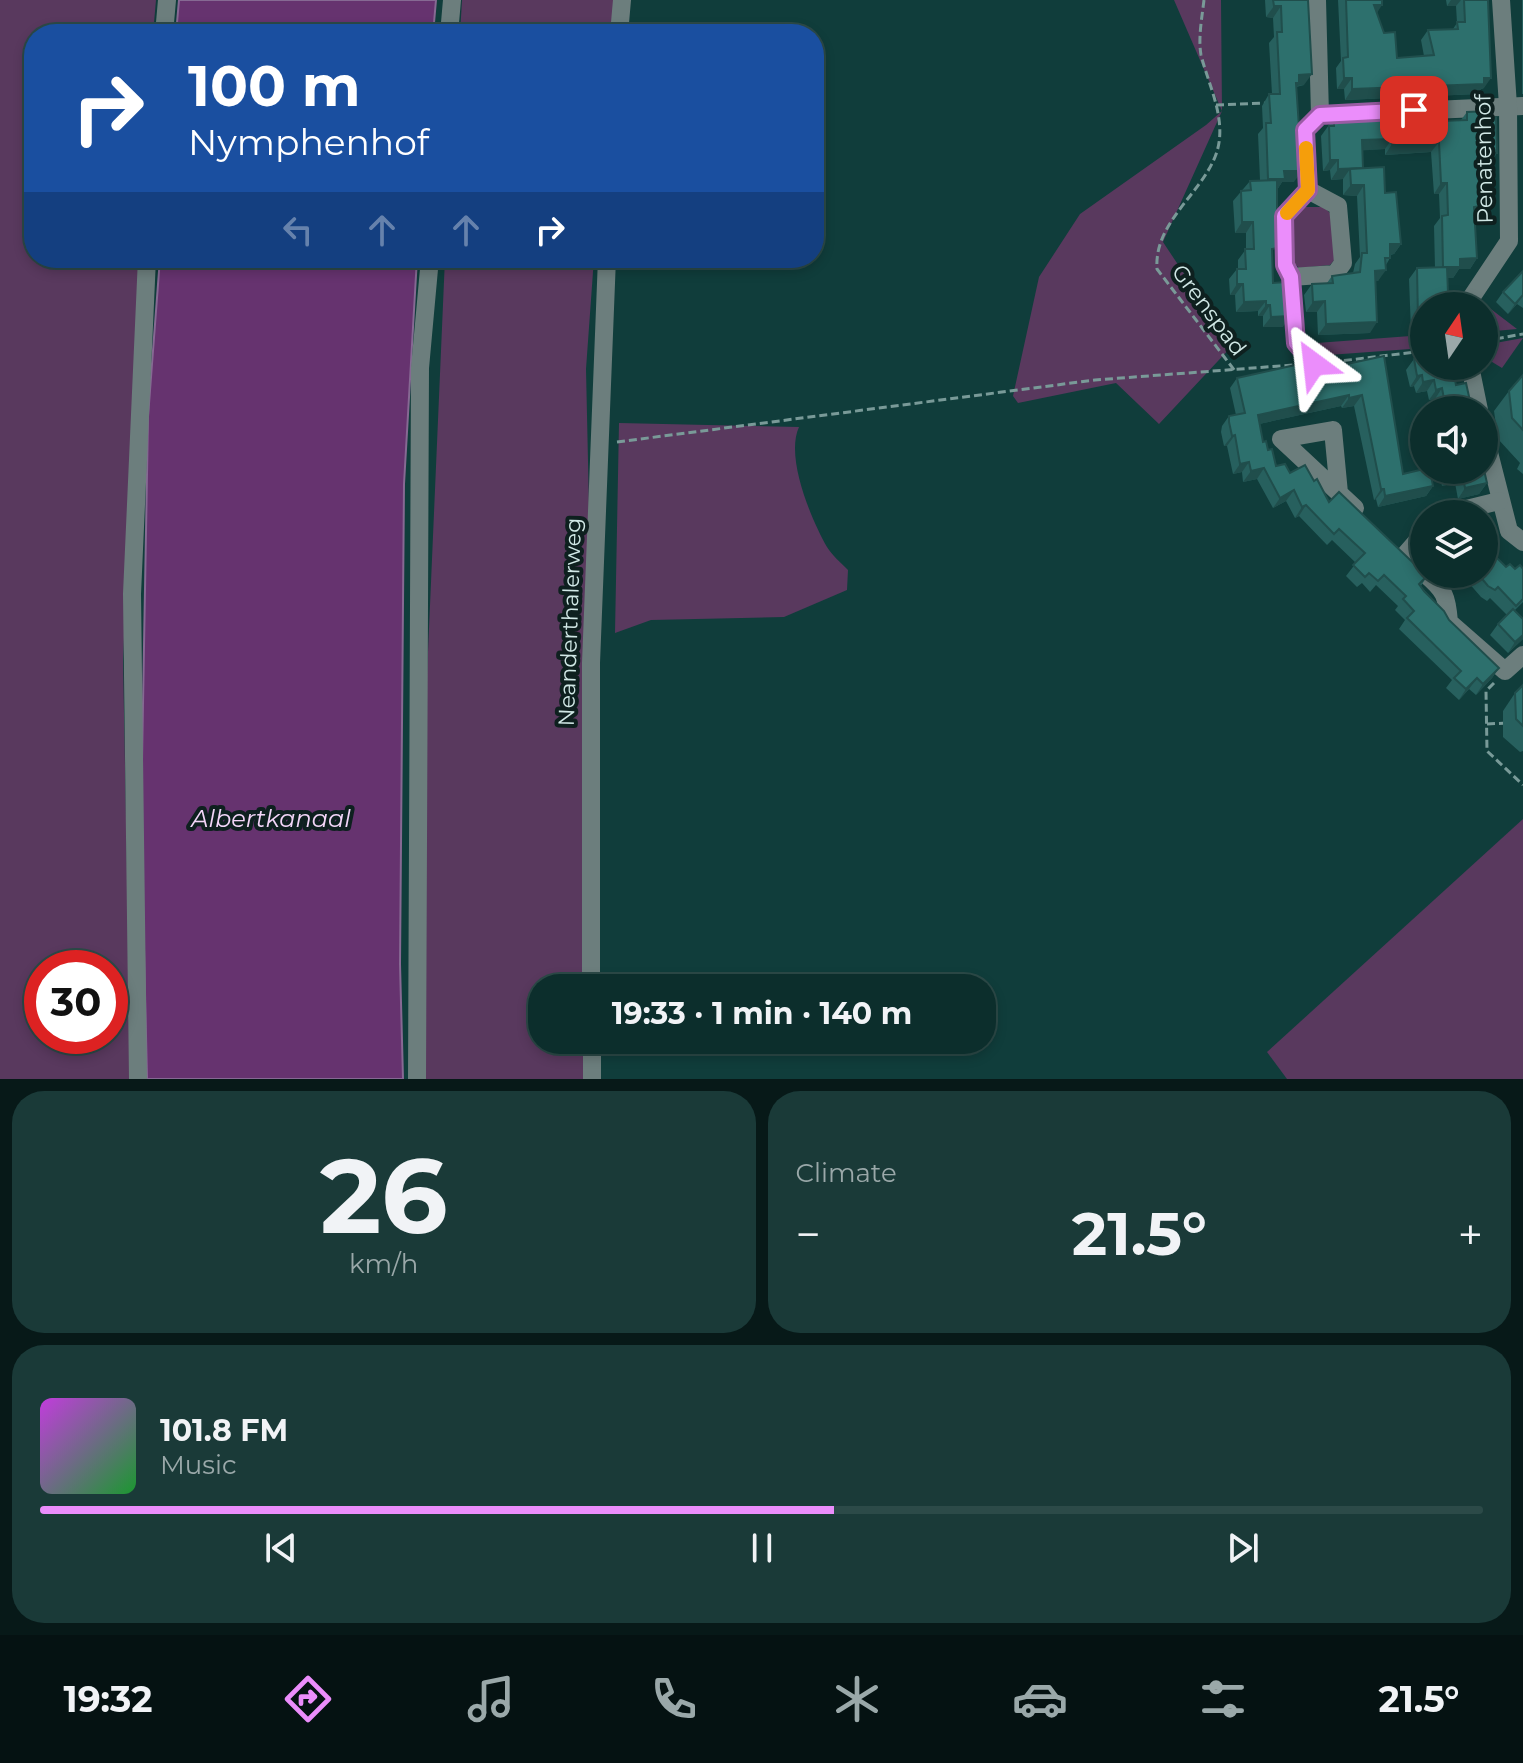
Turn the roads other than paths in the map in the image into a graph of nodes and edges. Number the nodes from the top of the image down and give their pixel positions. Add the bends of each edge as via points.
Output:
1 (167, 0) edge
2 (452, 0) edge
3 (622, 0) edge
4 (1317, 0) edge
5 (1501, 0) edge
6 (165, 24) edge
7 (450, 24) edge
8 (620, 24) edge
9 (1516, 106) edge
10 (1320, 115) junction
11 (1308, 190) junction
12 (147, 268) edge
13 (429, 268) edge
14 (607, 268) edge
15 (1291, 277) junction
16 (1475, 292) edge
17 (1314, 364) edge
18 (1495, 484) edge
19 (1339, 493) edge
20 (1499, 501) joint
21 (1372, 524) edge
22 (1523, 542) edge
23 (1410, 543) edge
24 (1410, 561) edge
25 (1442, 588) edge
26 (1523, 655) edge
27 (591, 974) edge
28 (592, 1054) edge
29 (138, 1079) edge
30 (417, 1079) edge
31 (592, 1079) edge

1 - 6 street
2 - 7 street
3 - 8 street
4 - 10 street
5 - 9 street, Penatenhof
9 - 10 street
9 - 16 street, Penatenhof via 1509,241
10 - 11 street via 1305,130
11 - 15 street via 1284,216 1285,265
11 - 15 street via 1338,206 1343,263 1335,274
12 - 29 street via 132,594
13 - 30 street via 420,368
14 - 27 street, Neanderthalerweg via 591,663
15 - 17 street via 1296,343
18 - 20 street
19 - 21 street
20 - 22 street via 1509,531
23 - 24 street via 1399,551
25 - 26 street via 1449,622 1505,671
28 - 31 street

